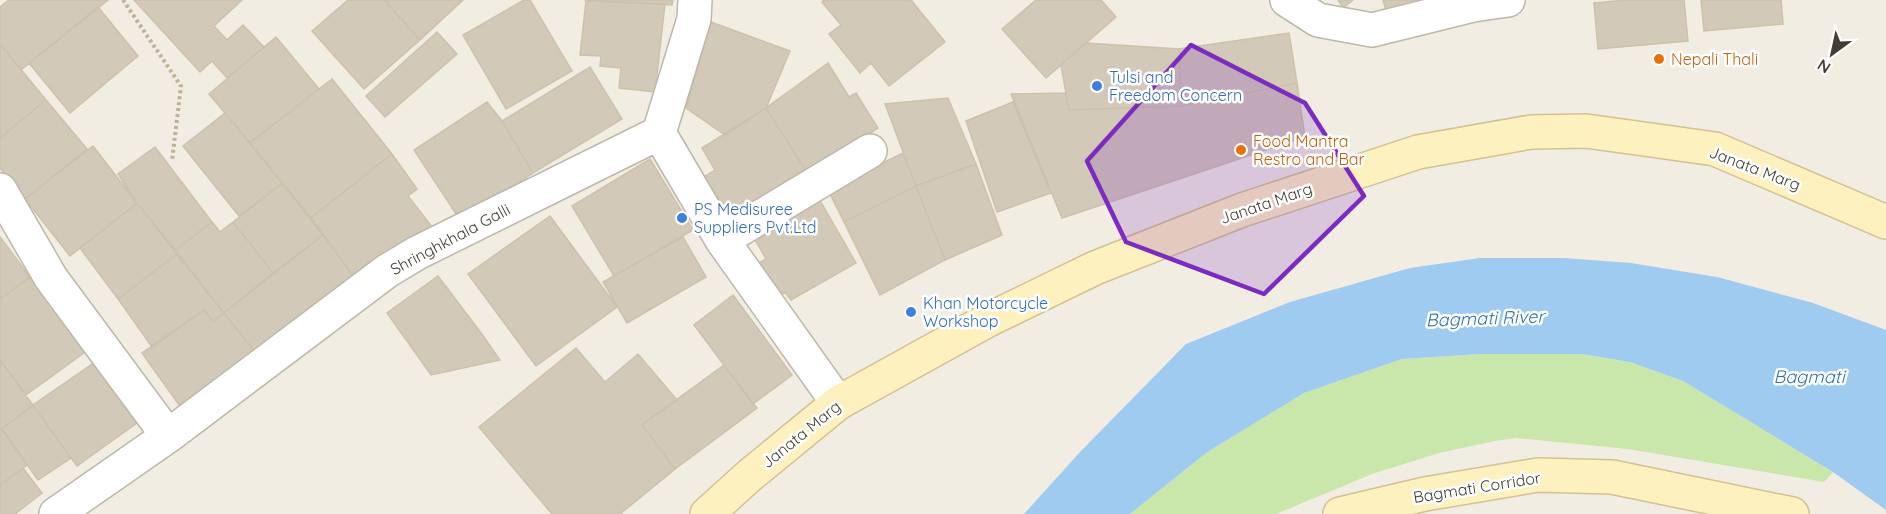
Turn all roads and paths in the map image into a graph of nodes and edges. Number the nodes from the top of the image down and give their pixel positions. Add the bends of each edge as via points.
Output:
1 (123, 0) edge
2 (695, 0) edge
3 (1508, 0) edge
4 (1294, 2) edge
5 (659, 133) junction
6 (870, 151) dead end
7 (172, 161) dead end
8 (0, 190) edge
9 (1886, 222) edge
10 (722, 240) junction
11 (838, 403) junction
12 (168, 436) junction
13 (56, 514) edge
14 (707, 514) edge
15 (1341, 514) edge
16 (1792, 514) edge

1 - 7 path via 181,86
2 - 5 street via 694,20
3 - 4 street via 1372,30 1318,20
5 - 10 street
5 - 12 street, Shringhkhala Galli via 387,271
6 - 10 street
8 - 12 street via 51,278
9 - 11 main road, Janata Marg via 1715,149 1586,131 1531,132 1419,152 1242,210 1095,268 988,320
10 - 11 street
11 - 14 main road, Janata Marg
12 - 13 street, Shringhkhala Galli
15 - 16 main road, Bagmati Corridor via 1538,474 1612,477

